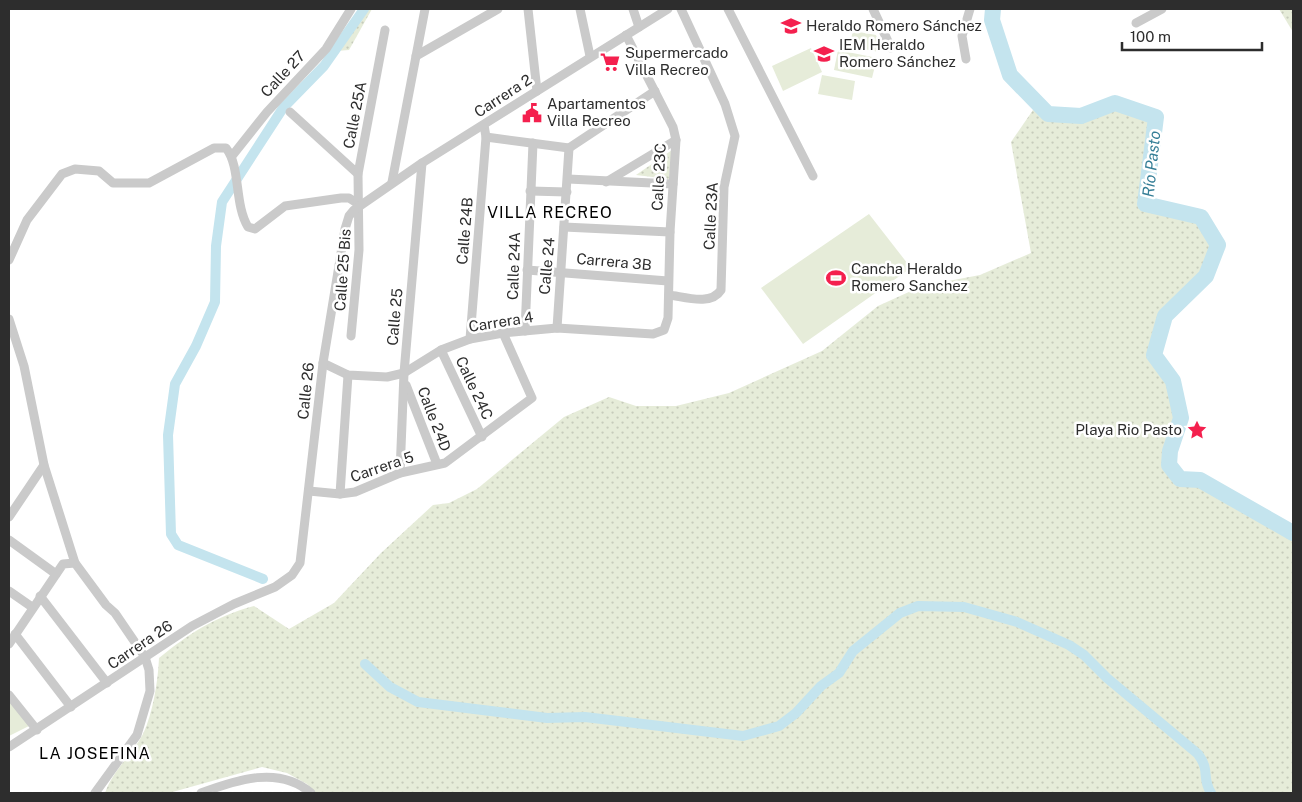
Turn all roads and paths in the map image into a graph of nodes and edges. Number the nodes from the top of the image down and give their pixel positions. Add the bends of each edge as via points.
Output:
1 (351, 9) edge
2 (425, 9) edge
3 (498, 9) edge
4 (528, 9) edge
5 (580, 9) edge
6 (634, 9) edge
7 (668, 9) edge
8 (681, 9) edge
9 (728, 9) edge
10 (873, 9) edge
11 (970, 9) edge
12 (1162, 9) edge
13 (1136, 23) dead end
14 (639, 27) junction
15 (385, 30) dead end
16 (626, 35) junction
17 (891, 48) dead end
18 (416, 56) junction
19 (590, 56) junction
20 (966, 59) dead end
21 (537, 91) junction
22 (655, 91) junction
23 (290, 112) dead end
24 (484, 125) junction
25 (486, 137) junction
26 (676, 140) junction
27 (533, 143) junction
28 (569, 148) junction
29 (233, 160) junction
30 (422, 163) junction
31 (358, 174) junction
32 (813, 176) dead end
33 (568, 179) junction
34 (392, 182) junction
35 (606, 182) junction
36 (673, 184) junction
37 (530, 190) junction
38 (567, 192) junction
39 (357, 208) junction
40 (564, 227) junction
41 (670, 232) junction
42 (9, 260) edge
43 (527, 270) junction
44 (559, 271) junction
45 (668, 281) junction
46 (669, 295) junction
47 (9, 318) edge
48 (556, 328) junction
49 (664, 330) joint
50 (525, 331) junction
51 (503, 333) junction
52 (351, 336) dead end
53 (470, 339) junction
54 (441, 350) junction
55 (323, 363) junction
56 (348, 375) junction
57 (405, 378) junction
58 (482, 437) junction
59 (437, 464) junction
60 (44, 465) junction
61 (400, 473) junction
62 (309, 492) junction
63 (340, 494) junction
64 (9, 518) edge
65 (9, 540) edge
66 (75, 563) junction
67 (56, 574) junction
68 (292, 575) joint
69 (9, 591) edge
70 (40, 596) junction
71 (32, 607) junction
72 (10, 641) edge
73 (145, 657) junction
74 (107, 683) junction
75 (9, 695) edge
76 (71, 708) junction
77 (37, 730) junction
78 (9, 748) edge
79 (95, 793) edge
80 (201, 793) edge
81 (311, 793) edge

1 - 29 street, Calle 27 via 326,49 266,112
2 - 18 street
3 - 18 street
4 - 21 street
5 - 19 street
6 - 14 street
7 - 14 street, Carrera 2
8 - 46 street, Calle 23A via 725,104 735,136 724,187 721,290 715,297 707,299
9 - 32 street
10 - 17 street
11 - 20 street via 962,36
12 - 13 street
14 - 16 street, Carrera 2
15 - 31 street, Calle 25A
16 - 19 street, Carrera 2
16 - 22 street, Calle 23C
18 - 34 street
19 - 21 street, Carrera 2
21 - 24 street, Carrera 2
22 - 26 street, Calle 23C
22 - 28 street
23 - 31 street
24 - 25 street, Calle 24B
24 - 30 street, Carrera 2
25 - 27 street
25 - 53 street, Calle 24B
26 - 35 street
26 - 36 street, Calle 23C
27 - 28 street
27 - 37 street, Calle 24A
28 - 33 street, Calle 24
29 - 39 street via 236,188 248,227 255,229 285,206 349,198
29 - 42 street via 226,148 214,148 149,183 113,183 99,171 75,168 62,174 27,220
30 - 34 street, Carrera 2
30 - 57 street, Calle 25
31 - 39 street, Calle 25A
33 - 35 street
33 - 38 street, Calle 24
34 - 39 street, Carrera 2
35 - 36 street
36 - 41 street, Calle 23C
37 - 38 street
37 - 43 street, Calle 24A
38 - 40 street, Calle 24
39 - 52 street, Calle 25 Bis via 360,250
39 - 55 street, Calle 26 via 349,216 345,229
40 - 41 street
40 - 44 street, Calle 24
41 - 45 street, Calle 23C
43 - 44 street, Carrera 3B
43 - 50 street, Calle 24A
44 - 45 street, Carrera 3B
44 - 48 street, Calle 24
45 - 46 street, Calle 23C
46 - 49 street, Calle 23C
47 - 60 street via 24,366
48 - 49 street, Carrera 4 via 652,334
48 - 50 street, Carrera 4
50 - 51 street, Carrera 4
51 - 53 street, Carrera 4
51 - 58 street, Carrera 5 via 532,398
53 - 54 street, Carrera 4
54 - 57 street, Carrera 4
54 - 58 street, Calle 24C
55 - 56 street, Carrera 4
55 - 62 street, Calle 26
56 - 57 street, Carrera 4
56 - 63 street
57 - 59 street, Calle 24D
57 - 61 street, Calle 25
58 - 59 street, Carrera 5 via 456,457
59 - 61 street, Carrera 5
60 - 64 street
60 - 66 street
61 - 63 street, Carrera 5 via 376,485
62 - 63 street, Carrera 5
62 - 68 street, Calle 26 via 300,563
65 - 67 street
66 - 67 street via 63,564
66 - 73 street via 106,605 115,612
67 - 70 street
68 - 73 street, Carrera 26 via 275,587 192,626
69 - 71 street
70 - 71 street
70 - 74 street
71 - 72 street
72 - 76 street
73 - 74 street, Carrera 26
73 - 79 street via 150,691 137,735
74 - 76 street, Carrera 26
75 - 77 street
76 - 77 street, Carrera 26
77 - 78 street, Carrera 26
80 - 81 street via 261,776 303,786

